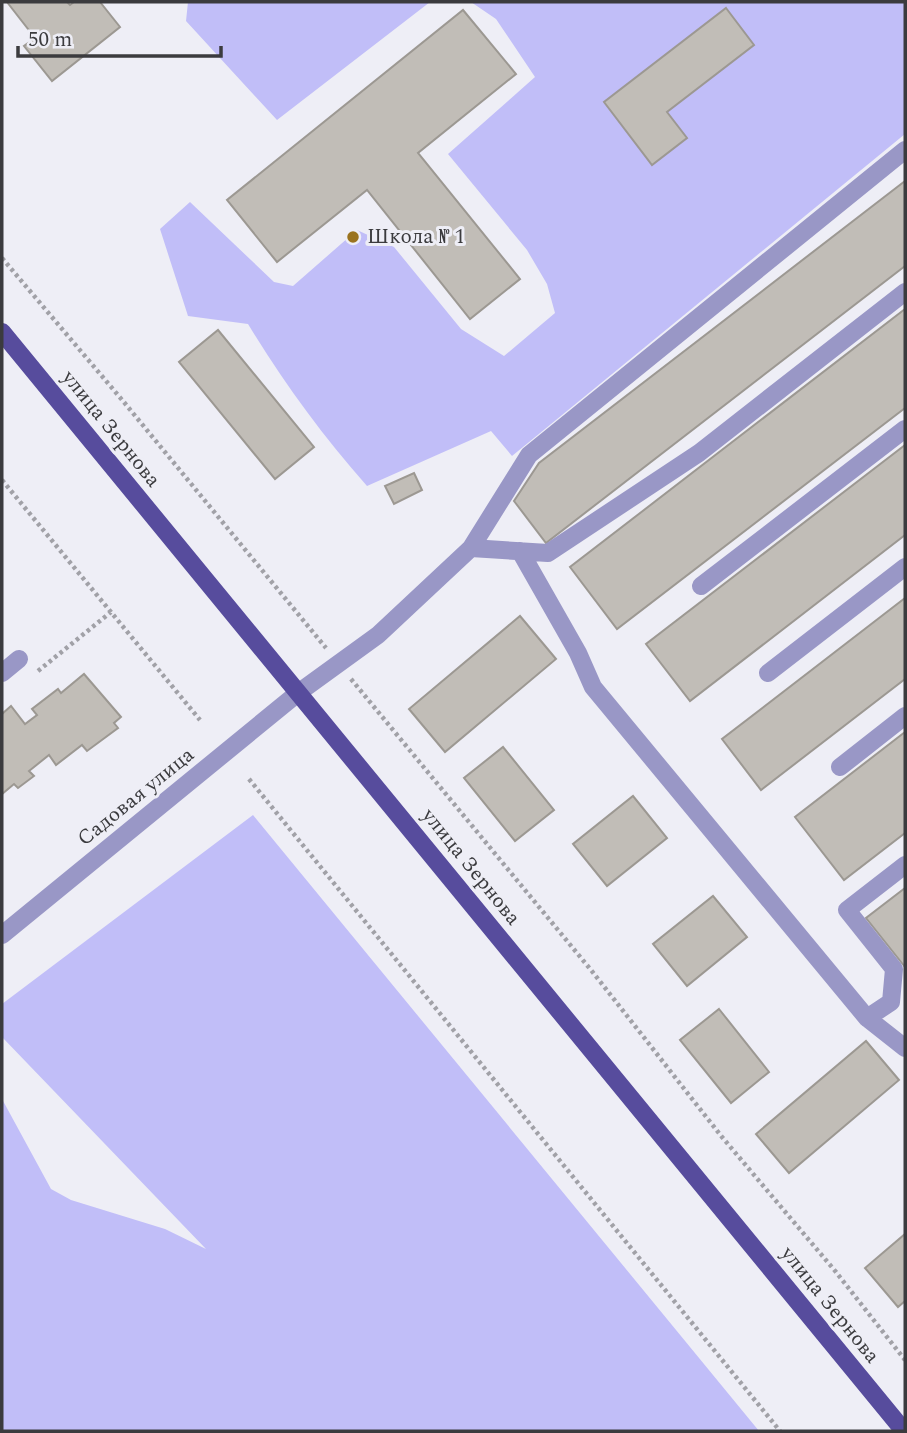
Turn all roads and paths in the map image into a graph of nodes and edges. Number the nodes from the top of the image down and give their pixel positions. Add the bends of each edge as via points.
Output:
1 (905, 150) edge
2 (2, 258) edge
3 (905, 292) edge
4 (2, 332) edge
5 (905, 429) edge
6 (2, 480) edge
7 (471, 548) junction
8 (520, 551) junction
9 (905, 567) edge
10 (701, 586) dead end
11 (110, 612) junction
12 (19, 659) joint
13 (339, 664) junction
14 (2, 673) edge
15 (768, 673) dead end
16 (298, 693) junction
17 (905, 716) edge
18 (200, 720) dead end
19 (840, 767) dead end
20 (249, 779) dead end
21 (905, 865) edge
22 (2, 935) edge
23 (867, 1018) junction
24 (905, 1048) edge
25 (905, 1360) edge
26 (780, 1431) edge
27 (904, 1431) edge

1 - 7 street, Садовая улица via 529,455
2 - 13 path
3 - 8 street via 699,453 548,553
4 - 16 main road, улица Зернова
5 - 10 street
6 - 11 path
7 - 8 street
7 - 13 street, Садовая улица via 378,635
8 - 23 street via 593,687
9 - 15 street
11 - 12 path via 33,676
11 - 18 path
12 - 14 street
13 - 16 street, Садовая улица
13 - 25 path
16 - 22 street, Садовая улица
16 - 27 main road, улица Зернова
17 - 19 street
20 - 26 path
21 - 23 street via 847,910 894,969 891,1002
23 - 24 street

